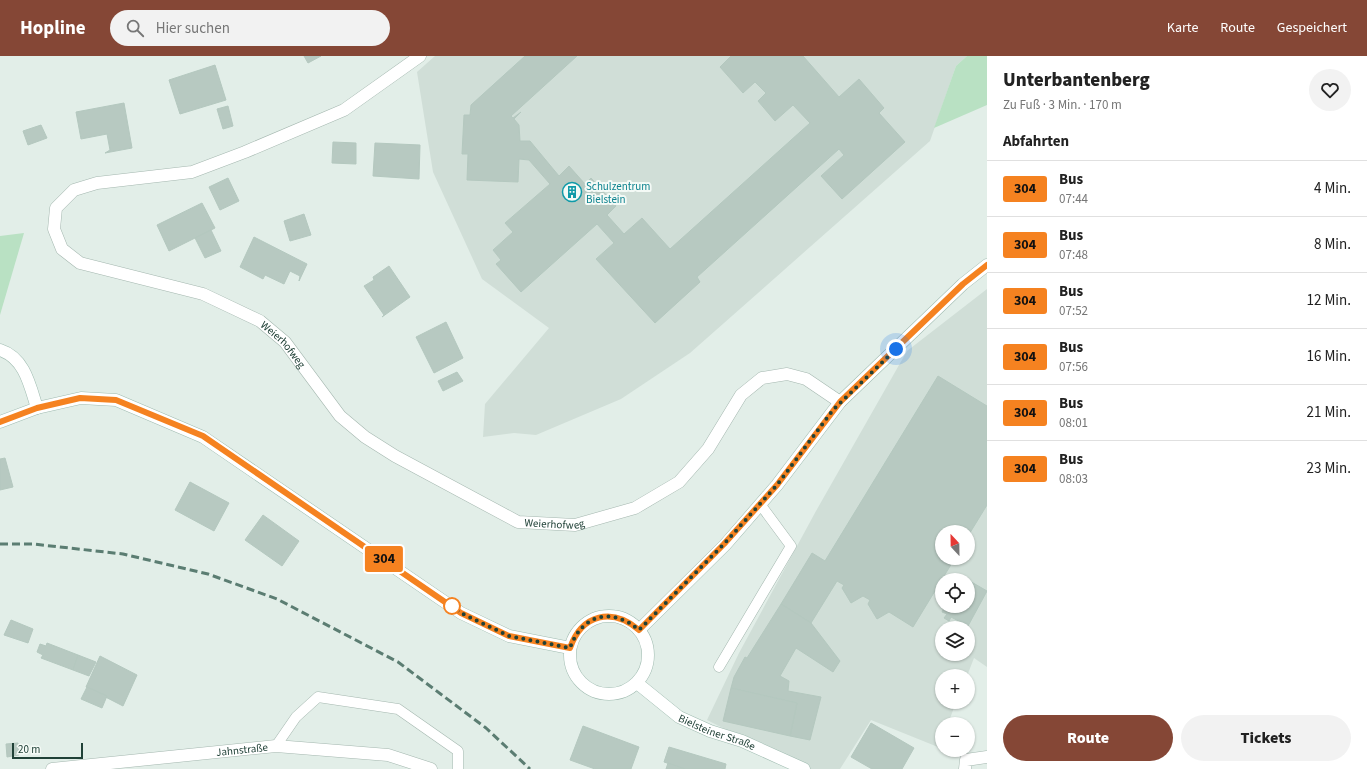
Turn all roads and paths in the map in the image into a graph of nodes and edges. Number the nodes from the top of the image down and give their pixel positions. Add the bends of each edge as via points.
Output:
1 (420, 56) edge
2 (987, 265) edge
3 (0, 350) edge
4 (840, 402) junction
5 (37, 408) junction
6 (0, 422) edge
7 (760, 504) junction
8 (639, 630) junction
9 (570, 648) junction
10 (719, 667) dead end
11 (637, 683) junction
12 (276, 746) junction
13 (987, 757) edge
14 (966, 765) edge
15 (52, 769) edge
16 (431, 769) edge
17 (458, 769) edge
18 (804, 769) edge

1 - 4 street, Weierhofweg via 344,110 245,152 192,172 97,183 74,190 56,208 54,229 62,249 80,263 203,294 260,321 284,342 340,416 365,437 395,456 518,522 575,525 635,508 679,482 708,449 741,395 762,378 787,374 806,379
2 - 4 street via 963,284
3 - 5 street via 7,352 25,370
4 - 7 street
5 - 6 street
5 - 9 street via 80,398 116,400 203,436 461,613 509,636
7 - 8 street
7 - 10 lane via 791,546
8 - 9 street via 618,617 605,616 593,619 582,626 574,636
8 - 11 street via 647,650 647,660 645,671
9 - 11 street via 570,661 574,673 582,684 592,691 604,694 617,693
11 - 18 street, Bielsteiner Straße via 679,717 710,731 742,741
12 - 15 street, Jahnstraße
12 - 16 street, Jahnstraße via 388,755
12 - 17 lane via 296,717 318,697 398,709 458,751
13 - 14 street

